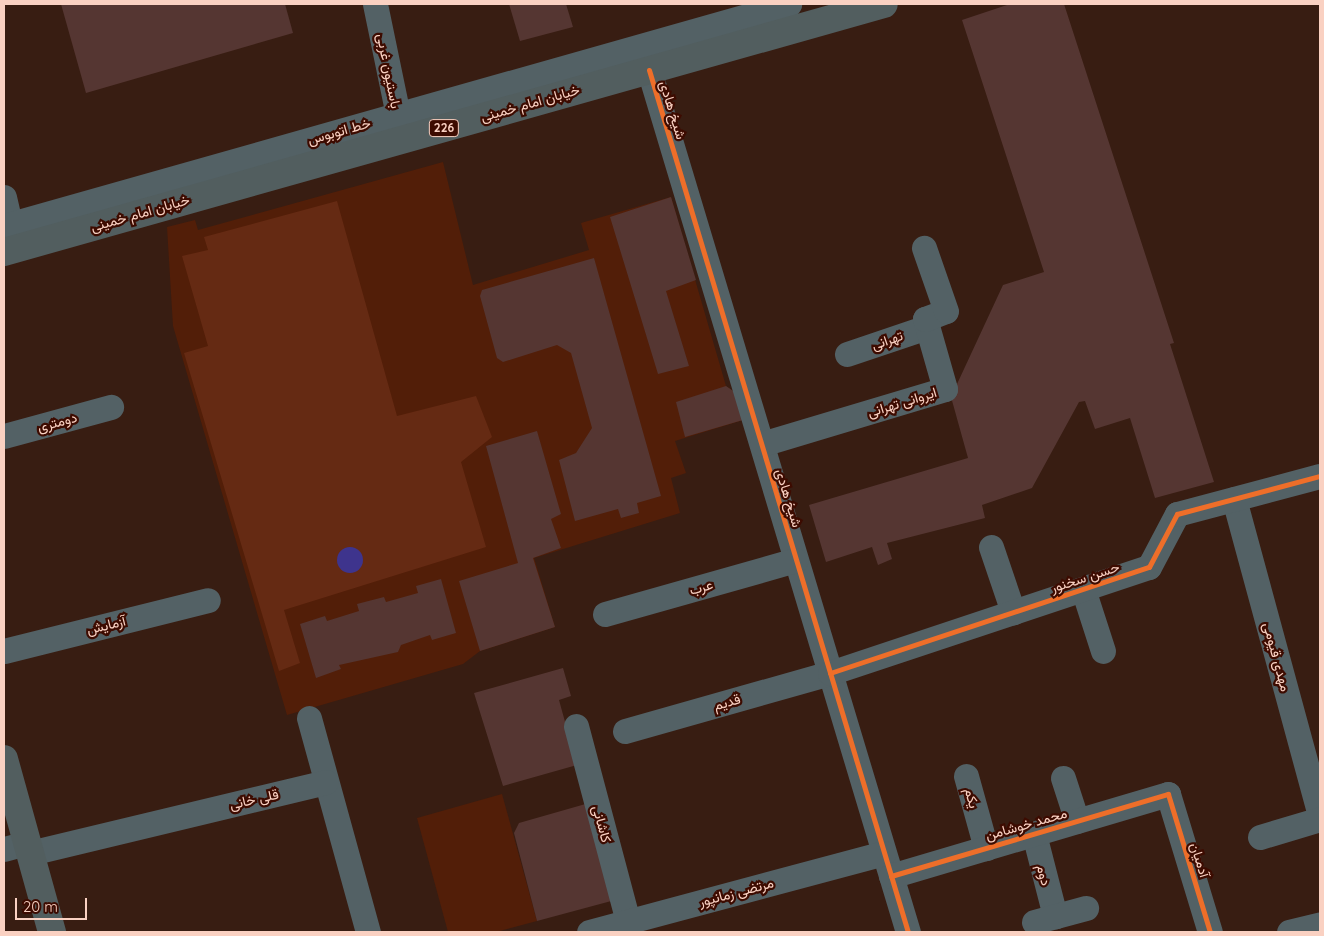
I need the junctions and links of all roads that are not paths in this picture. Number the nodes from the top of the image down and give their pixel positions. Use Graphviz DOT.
graph roads {
  1 [pos="375,4"];
  2 [pos="789,4"];
  3 [pos="884,4"];
  4 [pos="850,8"];
  5 [pos="650,70"];
  6 [pos="400,127"];
  7 [pos="4,197"];
  8 [pos="8,238"];
  9 [pos="924,248"];
  10 [pos="927,327"];
  11 [pos="847,354"];
  12 [pos="111,407"];
  13 [pos="4,436"];
  14 [pos="762,444"];
  15 [pos="1320,476"];
  16 [pos="1234,499"];
  17 [pos="991,547"];
  18 [pos="796,560"];
  19 [pos="1083,589"];
  20 [pos="208,600"];
  21 [pos="1013,612"];
  22 [pos="605,614"];
  23 [pos="4,651"];
  24 [pos="1103,651"];
  25 [pos="830,672"];
  26 [pos="309,718"];
  27 [pos="576,726"];
  28 [pos="625,731"];
  29 [pos="4,759"];
  30 [pos="966,776"];
  31 [pos="1063,778"];
  32 [pos="1315,778"];
  33 [pos="326,782"];
  34 [pos="1168,794"];
  35 [pos="1320,818"];
  36 [pos="1077,821"];
  37 [pos="1034,834"];
  38 [pos="1260,837"];
  39 [pos="20,848"];
  40 [pos="986,848"];
  41 [pos="884,853"];
  42 [pos="891,876"];
  43 [pos="1086,908"];
  44 [pos="628,922"];
  45 [pos="1320,924"];
  46 [pos="52,932"];
  47 [pos="368,932"];
  48 [pos="589,932"];
  49 [pos="908,932"];
  50 [pos="1210,932"];
  51 [pos="1289,932"];
  1 -- 6 [label="street, باستیون غربی"];
  2 -- 6 [label="street"];
  3 -- 4 [label="main road, خیابان امام خمینی / 226"];
  4 -- 5 [label="main road, خیابان امام خمینی / 226"];
  5 -- 6 [label="main road, خیابان امام خمینی / 226"];
  5 -- 14 [label="street, شیخ هادی"];
  6 -- 8 [label="main road, خیابان امام خمینی / 226"];
  7 -- 8 [label="street"];
  9 -- 10 [label="street"];
  10 -- 11 [label="street, تهرانی"];
  10 -- 14 [label="street, ایروانی تهرانی"];
  12 -- 13 [label="street, دومتری"];
  14 -- 18 [label="street, شیخ هادی"];
  15 -- 16 [label="street, حسن سخنور"];
  16 -- 19 [label="street, حسن سخنور"];
  16 -- 32 [label="street, مهدی قیومی"];
  17 -- 21 [label="street"];
  18 -- 22 [label="street, عرب"];
  18 -- 25 [label="street, شیخ هادی"];
  19 -- 21 [label="street, حسن سخنور"];
  19 -- 24 [label="street"];
  20 -- 23 [label="street, آزمایش"];
  21 -- 25 [label="street, حسن سخنور"];
  25 -- 28 [label="street, قدیم"];
  25 -- 41 [label="street, شیخ هادی"];
  26 -- 33 [label="street"];
  27 -- 44 [label="street, کاشانی"];
  29 -- 39 [label="main road"];
  30 -- 40 [label="street, یکم"];
  31 -- 36 [label="street"];
  32 -- 35 [label="street, مهدی قیومی"];
  33 -- 39 [label="street, قلی خانی"];
  33 -- 47 [label="street"];
  34 -- 36 [label="street, محمد خوشامن"];
  34 -- 50 [label="street, آدمیان"];
  35 -- 38 [label="street"];
  36 -- 37 [label="street, محمد خوشامن"];
  37 -- 40 [label="street, محمد خوشامن"];
  37 -- 43 [label="street, دوم"];
  39 -- 46 [label="main road"];
  40 -- 42 [label="street, محمد خوشامن"];
  41 -- 42 [label="street, شیخ هادی"];
  41 -- 44 [label="street, مرتضی زمانپور"];
  42 -- 49 [label="street, شیخ هادی"];
  44 -- 48 [label="street, مرتضی زمانپور"];
  45 -- 51 [label="street"];
}
